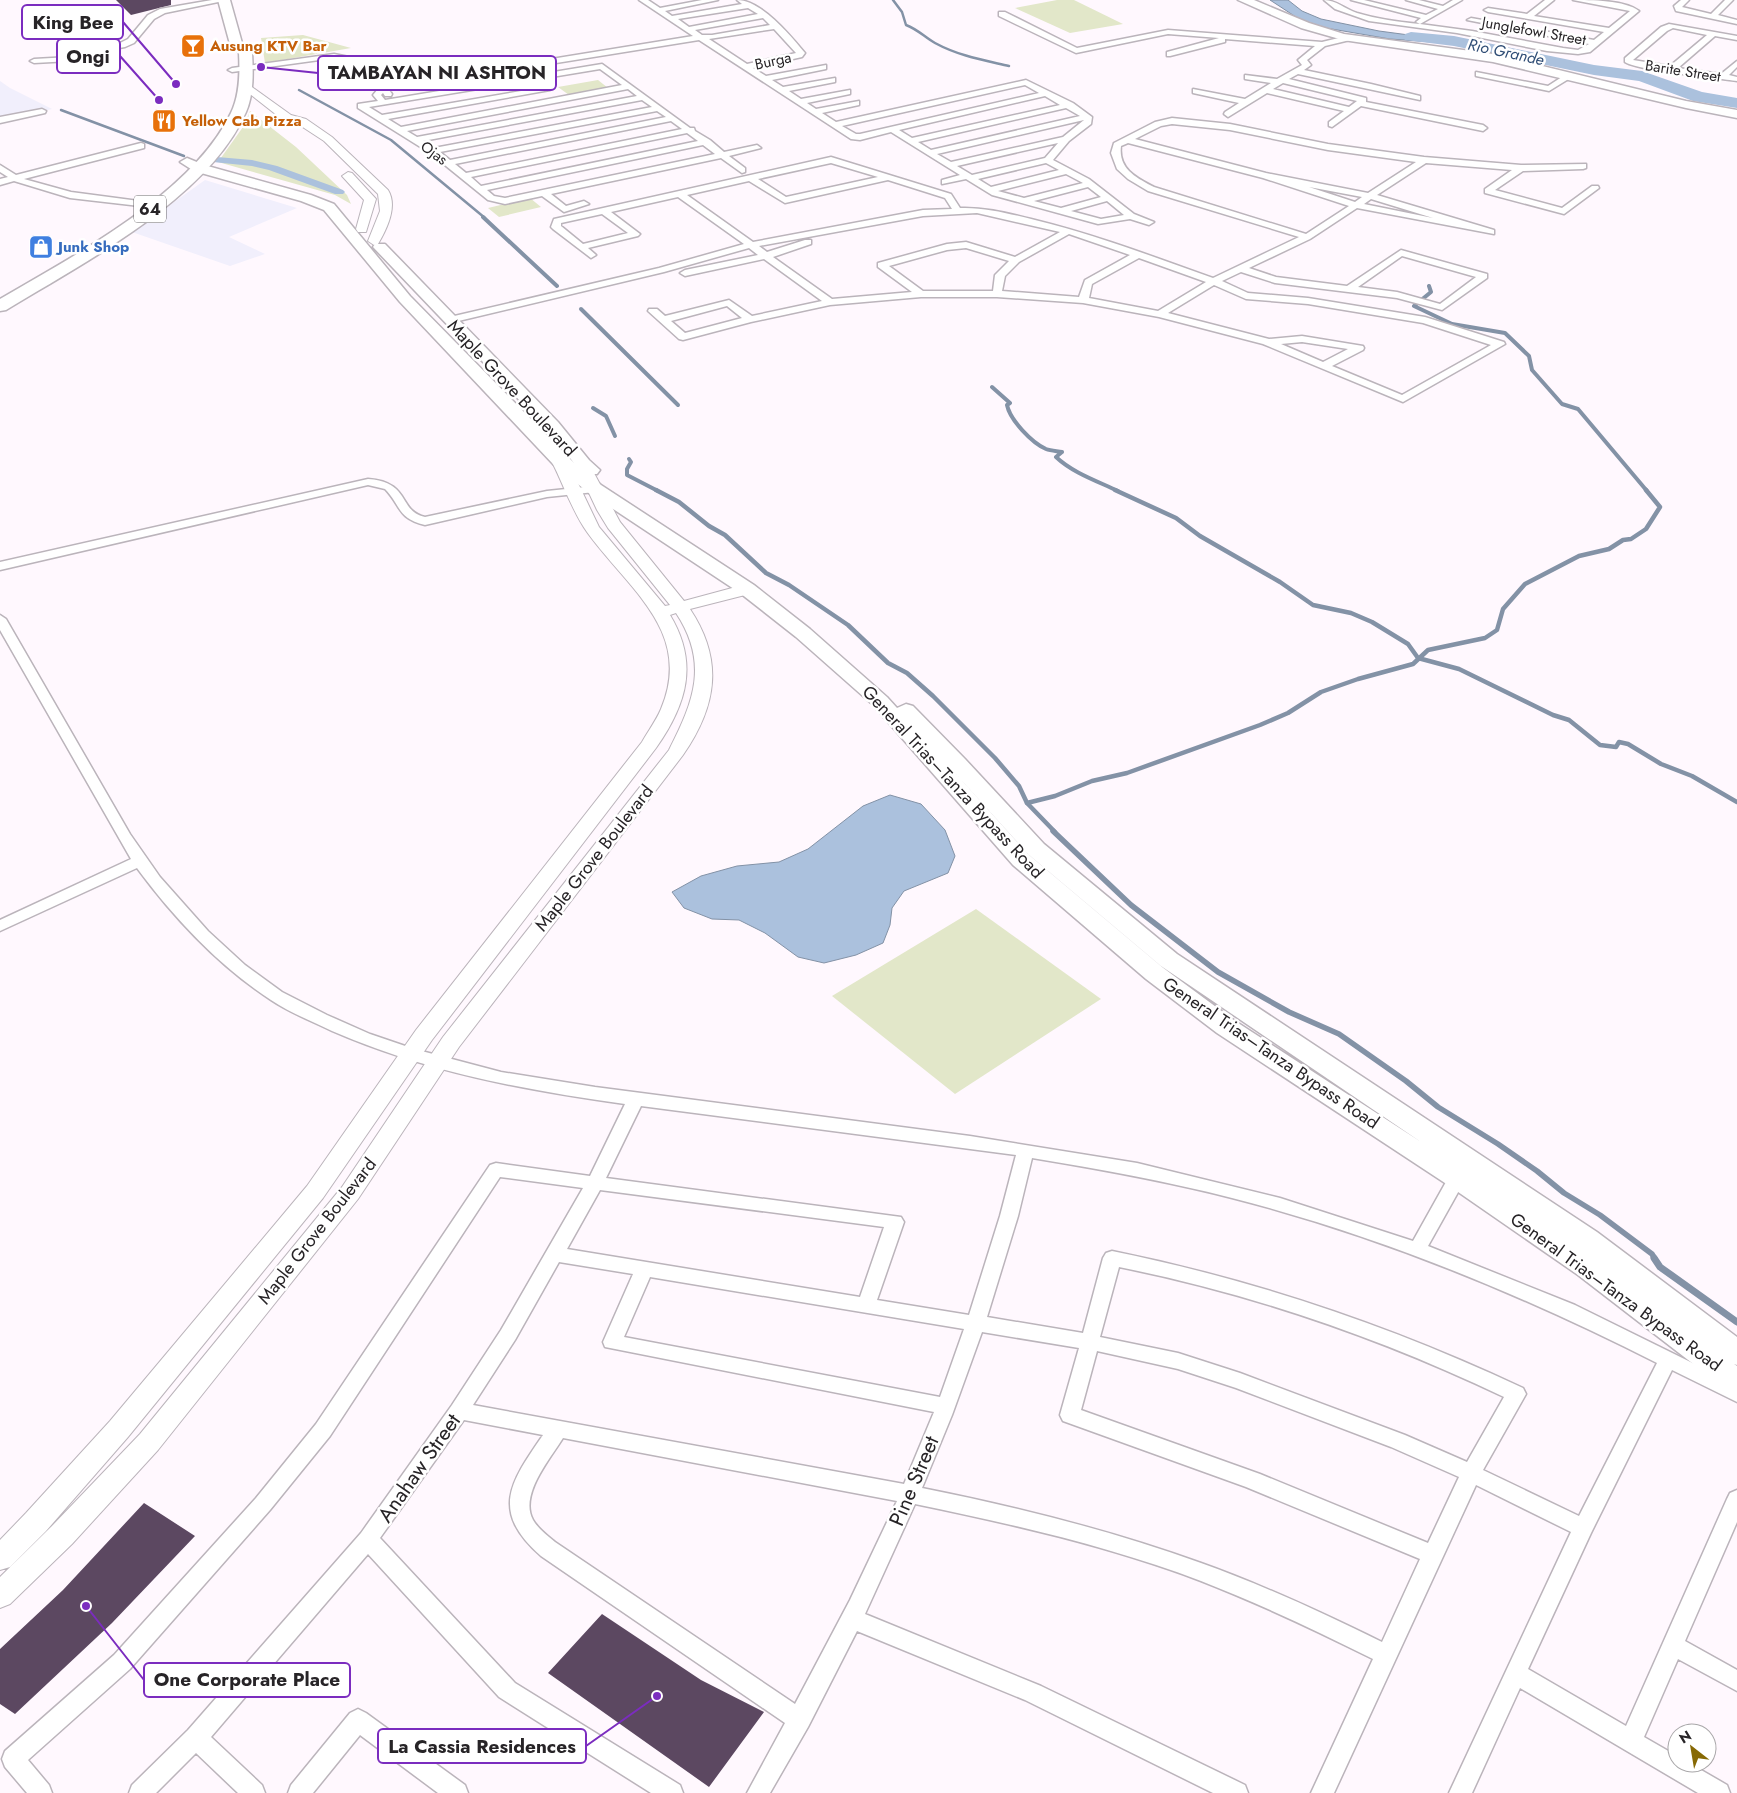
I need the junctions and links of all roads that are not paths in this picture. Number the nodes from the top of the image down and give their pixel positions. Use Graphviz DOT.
graph roads {
  1 [pos="224,0"];
  2 [pos="646,0"];
  3 [pos="714,0"];
  4 [pos="741,0"];
  5 [pos="1244,0"];
  6 [pos="1328,0"];
  7 [pos="1355,0"];
  8 [pos="1410,0"];
  9 [pos="1458,0"];
  10 [pos="1550,0"];
  11 [pos="1577,0"];
  12 [pos="1685,0"];
  13 [pos="1729,0"];
  14 [pos="750,5"];
  15 [pos="1496,5"];
  16 [pos="1444,8"];
  17 [pos="659,10"];
  18 [pos="1488,10"];
  19 [pos="1002,14"];
  20 [pos="765,15"];
  21 [pos="1712,16"];
  22 [pos="1528,17"];
  23 [pos="672,18"];
  24 [pos="1428,18"];
  25 [pos="1471,20"];
  26 [pos="1737,22"];
  27 [pos="776,26"];
  28 [pos="1412,26"];
  29 [pos="689,29"];
  30 [pos="1454,30"];
  31 [pos="1610,31"];
  32 [pos="1714,33"];
  33 [pos="1232,37"];
  34 [pos="705,38"];
  35 [pos="1347,38"];
  36 [pos="1737,38"];
  37 [pos="1596,43"];
  38 [pos="1322,44"];
  39 [pos="1170,54"];
  40 [pos="34,61"];
  41 [pos="1737,63"];
  42 [pos="745,67"];
  43 [pos="823,67"];
  44 [pos="1298,70"];
  45 [pos="1671,70"];
  46 [pos="1478,74"];
  47 [pos="1571,75"];
  48 [pos="239,76"];
  49 [pos="536,77"];
  50 [pos="1248,77"];
  51 [pos="1723,77"];
  52 [pos="764,79"];
  53 [pos="1737,79"];
  54 [pos="832,80"];
  55 [pos="1280,81"];
  56 [pos="630,86"];
  57 [pos="550,88"];
  58 [pos="780,90"];
  59 [pos="1265,90"];
  60 [pos="383,91"];
  61 [pos="1196,91"];
  62 [pos="847,92"];
  63 [pos="1048,93"];
  64 [pos="645,97"];
  65 [pos="1417,98"];
  66 [pos="563,99"];
  67 [pos="395,100"];
  68 [pos="383,102"];
  69 [pos="798,102"];
  70 [pos="1246,102"];
  71 [pos="856,103"];
  72 [pos="1359,103"];
  73 [pos="1070,105"];
  74 [pos="224,108"];
  75 [pos="660,108"];
  76 [pos="1351,110"];
  77 [pos="42,111"];
  78 [pos="813,112"];
  79 [pos="1228,114"];
  80 [pos="1737,114"];
  81 [pos="1088,117"];
  82 [pos="287,118"];
  83 [pos="380,118"];
  84 [pos="674,118"];
  85 [pos="0,120"];
  86 [pos="833,124"];
  87 [pos="1332,124"];
  88 [pos="1483,128"];
  89 [pos="891,129"];
  90 [pos="399,130"];
  91 [pos="691,130"];
  92 [pos="1066,139"];
  93 [pos="416,140"];
  94 [pos="1127,140"];
  95 [pos="310,141"];
  96 [pos="910,141"];
  97 [pos="707,142"];
  98 [pos="141,146"];
  99 [pos="757,148"];
  100 [pos="432,151"];
  101 [pos="930,153"];
  102 [pos="724,155"];
  103 [pos="1048,160"];
  104 [pos="1424,160"];
  105 [pos="448,163"];
  106 [pos="197,164"];
  107 [pos="950,165"];
  108 [pos="1583,166"];
  109 [pos="0,168"];
  110 [pos="340,168"];
  111 [pos="1521,168"];
  112 [pos="1067,171"];
  113 [pos="733,172"];
  114 [pos="464,176"];
  115 [pos="1266,176"];
  116 [pos="889,177"];
  117 [pos="969,177"];
  118 [pos="751,178"];
  119 [pos="16,179"];
  120 [pos="0,182"];
  121 [pos="945,182"];
  122 [pos="1090,184"];
  123 [pos="1595,188"];
  124 [pos="479,189"];
  125 [pos="990,190"];
  126 [pos="544,193"];
  127 [pos="680,194"];
  128 [pos="1370,196"];
  129 [pos="1110,198"];
  130 [pos="1025,201"];
  131 [pos="592,203"];
  132 [pos="136,204"];
  133 [pos="1356,204"];
  134 [pos="154,206"];
  135 [pos="957,210"];
  136 [pos="604,211"];
  137 [pos="1060,211"];
  138 [pos="1131,216"];
  139 [pos="1149,222"];
  140 [pos="856,226"];
  141 [pos="1068,231"];
  142 [pos="1308,237"];
  143 [pos="365,238"];
  144 [pos="751,245"];
  145 [pos="581,247"];
  146 [pos="591,255"];
  147 [pos="1138,255"];
  148 [pos="766,256"];
  149 [pos="1016,260"];
  150 [pos="1240,268"];
  151 [pos="664,273"];
  152 [pos="1214,281"];
  153 [pos="1347,290"];
  154 [pos="0,294"];
  155 [pos="921,294"];
  156 [pos="997,294"];
  157 [pos="1083,300"];
  158 [pos="830,302"];
  159 [pos="0,306"];
  160 [pos="653,311"];
  161 [pos="1160,314"];
  162 [pos="750,319"];
  163 [pos="663,320"];
  164 [pos="454,324"];
  165 [pos="1267,342"];
  166 [pos="1323,366"];
  167 [pos="559,460"];
  168 [pos="582,464"];
  169 [pos="584,490"];
  170 [pos="0,566"];
  171 [pos="747,589"];
  172 [pos="681,606"];
  173 [pos="661,612"];
  174 [pos="0,619"];
  175 [pos="140,862"];
  176 [pos="0,926"];
  177 [pos="410,1054"];
  178 [pos="438,1062"];
  179 [pos="636,1099"];
  180 [pos="1025,1150"];
  181 [pos="1457,1178"];
  182 [pos="595,1183"];
  183 [pos="1417,1250"];
  184 [pos="555,1254"];
  185 [pos="644,1269"];
  186 [pos="866,1305"];
  187 [pos="976,1324"];
  188 [pos="1090,1342"];
  189 [pos="1737,1353"];
  190 [pos="1668,1360"];
  191 [pos="1737,1382"];
  192 [pos="1737,1394"];
  193 [pos="946,1406"];
  194 [pos="459,1411"];
  195 [pos="558,1429"];
  196 [pos="1471,1473"];
  197 [pos="910,1494"];
  198 [pos="1735,1508"];
  199 [pos="1583,1528"];
  200 [pos="368,1539"];
  201 [pos="1433,1556"];
  202 [pos="0,1558"];
  203 [pos="0,1595"];
  204 [pos="852,1619"];
  205 [pos="1672,1645"];
  206 [pos="1387,1655"];
  207 [pos="1517,1674"];
  208 [pos="1737,1681"];
  209 [pos="800,1720"];
  210 [pos="196,1738"];
  211 [pos="1631,1741"];
  212 [pos="41,1793"];
  213 [pos="140,1793"];
  214 [pos="254,1793"];
  215 [pos="299,1793"];
  216 [pos="457,1793"];
  217 [pos="672,1793"];
  218 [pos="758,1793"];
  219 [pos="1237,1793"];
  220 [pos="1322,1793"];
  221 [pos="1460,1793"];
  222 [pos="1719,1793"];
  1 -- 40 [label="street"];
  1 -- 48 [label="main road, 64"];
  2 -- 17 [label="street"];
  3 -- 17 [label="street"];
  4 -- 14 [label="street"];
  5 -- 35 [label="main road"];
  6 -- 28 [label="street"];
  7 -- 24 [label="street"];
  8 -- 16 [label="street"];
  9 -- 16 [label="street"];
  10 -- 22 [label="street"];
  11 -- 31 [label="street"];
  12 -- 21 [label="street"];
  13 -- 21 [label="street"];
  14 -- 20 [label="street"];
  14 -- 23 [label="street"];
  15 -- 18 [label="street"];
  16 -- 24 [label="street"];
  17 -- 23 [label="street"];
  18 -- 22 [label="street"];
  18 -- 25 [label="street"];
  19 -- 33 [label="street"];
  20 -- 27 [label="street"];
  20 -- 29 [label="street"];
  21 -- 26 [label="street"];
  22 -- 31 [label="street"];
  23 -- 29 [label="street"];
  24 -- 28 [label="street"];
  25 -- 30 [label="street"];
  25 -- 37 [label="street, Junglefowl Street"];
  27 -- 34 [label="street"];
  27 -- 42 [label="street, Burga"];
  28 -- 30 [label="street"];
  29 -- 34 [label="street"];
  30 -- 37 [label="street"];
  31 -- 37 [label="street"];
  32 -- 36 [label="street"];
  32 -- 45 [label="street"];
  32 -- 45 [label="street, Barite Street"];
  33 -- 38 [label="street"];
  33 -- 39 [label="street"];
  34 -- 42 [label="street"];
  34 -- 60 [label="street"];
  35 -- 38 [label="street"];
  35 -- 47 [label="main road"];
  38 -- 44 [label="street"];
  41 -- 51 [label="street"];
  42 -- 52 [label="street"];
  43 -- 52 [label="street"];
  44 -- 55 [label="street"];
  44 -- 65 [label="street"];
  45 -- 51 [label="street, Barite Street"];
  46 -- 47 [label="street"];
  47 -- 80 [label="main road"];
  48 -- 60 [label="street"];
  48 -- 82 [label="street"];
  48 -- 106 [label="main road, 64"];
  49 -- 56 [label="street"];
  49 -- 57 [label="street"];
  49 -- 67 [label="street"];
  50 -- 55 [label="street"];
  51 -- 53 [label="street, Barite Street"];
  52 -- 58 [label="street"];
  54 -- 58 [label="street"];
  55 -- 59 [label="street"];
  55 -- 72 [label="street"];
  56 -- 64 [label="street"];
  56 -- 66 [label="street"];
  57 -- 66 [label="street"];
  57 -- 83 [label="street"];
  58 -- 69 [label="street"];
  59 -- 70 [label="street"];
  59 -- 76 [label="street"];
  60 -- 67 [label="street"];
  60 -- 68 [label="street"];
  61 -- 70 [label="street"];
  62 -- 69 [label="street"];
  63 -- 73 [label="street"];
  63 -- 86 [label="street"];
  63 -- 89 [label="street"];
  64 -- 75 [label="street"];
  64 -- 93 [label="street"];
  66 -- 90 [label="street"];
  67 -- 68 [label="street"];
  68 -- 83 [label="street, Ojas"];
  69 -- 78 [label="street"];
  70 -- 79 [label="street"];
  71 -- 78 [label="street"];
  72 -- 76 [label="street"];
  72 -- 88 [label="street"];
  73 -- 81 [label="street"];
  73 -- 96 [label="street"];
  74 -- 106 [label="main road, 64"];
  75 -- 84 [label="street"];
  75 -- 100 [label="street"];
  76 -- 87 [label="street"];
  77 -- 85 [label="street"];
  78 -- 86 [label="street"];
  81 -- 92 [label="street"];
  81 -- 101 [label="street"];
  82 -- 95 [label="street"];
  82 -- 143 [label="street"];
  83 -- 90 [label="street, Ojas"];
  84 -- 91 [label="street"];
  84 -- 105 [label="street"];
  86 -- 89 [label="street"];
  89 -- 96 [label="street"];
  90 -- 93 [label="street, Ojas"];
  91 -- 97 [label="street"];
  91 -- 114 [label="street"];
  92 -- 103 [label="street"];
  92 -- 107 [label="street"];
  93 -- 100 [label="street, Ojas"];
  94 -- 104 [label="street"];
  94 -- 115 [label="street"];
  94 -- 142 [label="street"];
  96 -- 101 [label="street"];
  97 -- 102 [label="street"];
  97 -- 124 [label="street"];
  98 -- 119 [label="street"];
  99 -- 102 [label="street"];
  100 -- 105 [label="street, Ojas"];
  101 -- 107 [label="street"];
  102 -- 113 [label="street"];
  102 -- 126 [label="street"];
  103 -- 112 [label="street"];
  103 -- 117 [label="street"];
  104 -- 111 [label="street"];
  104 -- 128 [label="street"];
  105 -- 114 [label="street, Ojas"];
  106 -- 132 [label="main road, 64"];
  106 -- 134 [label="main road, 64"];
  106 -- 143 [label="main road"];
  107 -- 117 [label="street"];
  108 -- 111 [label="street"];
  109 -- 119 [label="street"];
  110 -- 143 [label="street"];
  111 -- 123 [label="street"];
  112 -- 122 [label="street"];
  112 -- 125 [label="street"];
  114 -- 124 [label="street, Ojas"];
  115 -- 128 [label="street"];
  115 -- 133 [label="street"];
  116 -- 118 [label="street"];
  116 -- 118 [label="street"];
  116 -- 135 [label="street"];
  117 -- 121 [label="street"];
  117 -- 125 [label="street"];
  118 -- 127 [label="street"];
  119 -- 120 [label="street"];
  119 -- 132 [label="street"];
  122 -- 129 [label="street"];
  122 -- 130 [label="street"];
  124 -- 126 [label="street, Ojas"];
  125 -- 130 [label="street"];
  126 -- 131 [label="street"];
  127 -- 136 [label="street"];
  127 -- 144 [label="street"];
  128 -- 133 [label="street"];
  128 -- 133 [label="street"];
  129 -- 137 [label="street"];
  129 -- 138 [label="street"];
  130 -- 137 [label="street"];
  132 -- 134 [label="street"];
  132 -- 154 [label="main road, 64"];
  133 -- 142 [label="street"];
  134 -- 159 [label="main road, 64"];
  135 -- 140 [label="street"];
  135 -- 141 [label="street"];
  136 -- 145 [label="street"];
  136 -- 145 [label="street"];
  137 -- 138 [label="street"];
  138 -- 139 [label="street"];
  140 -- 144 [label="street"];
  140 -- 148 [label="street"];
  141 -- 147 [label="street"];
  141 -- 149 [label="street"];
  142 -- 150 [label="street"];
  143 -- 164 [label="main road, Maple Grove Boulevard"];
  143 -- 167 [label="main road, Maple Grove Boulevard"];
  144 -- 148 [label="street"];
  144 -- 151 [label="street"];
  145 -- 146 [label="street"];
  147 -- 152 [label="street"];
  147 -- 157 [label="street"];
  148 -- 151 [label="street"];
  148 -- 158 [label="street"];
  149 -- 155 [label="street"];
  149 -- 156 [label="street"];
  150 -- 152 [label="street"];
  150 -- 153 [label="street"];
  151 -- 164 [label="street"];
  152 -- 161 [label="street"];
  152 -- 166 [label="street"];
  153 -- 153 [label="street"];
  155 -- 156 [label="street"];
  155 -- 158 [label="street"];
  156 -- 157 [label="street"];
  157 -- 161 [label="street"];
  158 -- 162 [label="street"];
  160 -- 163 [label="street"];
  161 -- 165 [label="street"];
  162 -- 163 [label="street"];
  162 -- 163 [label="street"];
  164 -- 168 [label="main road, Maple Grove Boulevard"];
  165 -- 166 [label="street"];
  165 -- 166 [label="street"];
  167 -- 169 [label="main road, General Trias–Tanza Bypass Road"];
  168 -- 169 [label="street, Maple Grove Boulevard"];
  168 -- 189 [label="main road, General Trias–Tanza Bypass Road"];
  169 -- 170 [label="street"];
  169 -- 171 [label="main road, General Trias–Tanza Bypass Road"];
  169 -- 172 [label="street, Maple Grove Boulevard"];
  169 -- 173 [label="street, Maple Grove Boulevard"];
  171 -- 172 [label="street"];
  171 -- 181 [label="main road, General Trias–Tanza Bypass Road"];
  172 -- 173 [label="street"];
  172 -- 178 [label="street, Maple Grove Boulevard"];
  173 -- 177 [label="street, Maple Grove Boulevard"];
  174 -- 175 [label="street"];
  175 -- 176 [label="street"];
  175 -- 177 [label="street"];
  177 -- 178 [label="street"];
  177 -- 202 [label="street, Maple Grove Boulevard"];
  178 -- 179 [label="street"];
  178 -- 203 [label="street, Maple Grove Boulevard"];
  179 -- 180 [label="street"];
  179 -- 182 [label="street, Anahaw Street"];
  180 -- 183 [label="street"];
  180 -- 187 [label="street, Pine Street"];
  181 -- 183 [label="street"];
  181 -- 191 [label="main road, General Trias–Tanza Bypass Road"];
  182 -- 184 [label="street, Anahaw Street"];
  182 -- 186 [label="street"];
  182 -- 212 [label="street"];
  183 -- 190 [label="street"];
  184 -- 185 [label="street"];
  184 -- 194 [label="street, Anahaw Street"];
  185 -- 186 [label="street"];
  185 -- 193 [label="street"];
  186 -- 187 [label="street"];
  187 -- 188 [label="street"];
  187 -- 193 [label="street, Pine Street"];
  188 -- 196 [label="street"];
  188 -- 196 [label="street"];
  188 -- 201 [label="street"];
  190 -- 192 [label="street"];
  190 -- 199 [label="street"];
  193 -- 197 [label="street, Pine Street"];
  194 -- 195 [label="street"];
  194 -- 200 [label="street, Anahaw Street"];
  195 -- 197 [label="street"];
  195 -- 209 [label="street"];
  196 -- 199 [label="street"];
  196 -- 201 [label="street"];
  197 -- 204 [label="street, Pine Street"];
  197 -- 206 [label="street"];
  198 -- 205 [label="street"];
  199 -- 207 [label="street"];
  200 -- 210 [label="street, Anahaw Street"];
  200 -- 217 [label="street"];
  201 -- 206 [label="street"];
  204 -- 209 [label="street, Pine Street"];
  204 -- 219 [label="street"];
  205 -- 208 [label="street"];
  205 -- 211 [label="street"];
  206 -- 220 [label="street"];
  207 -- 211 [label="street"];
  207 -- 221 [label="street"];
  209 -- 218 [label="street, Pine Street"];
  210 -- 213 [label="street, Anahaw Street"];
  210 -- 214 [label="street"];
  211 -- 222 [label="street"];
  215 -- 216 [label="street"];
}
